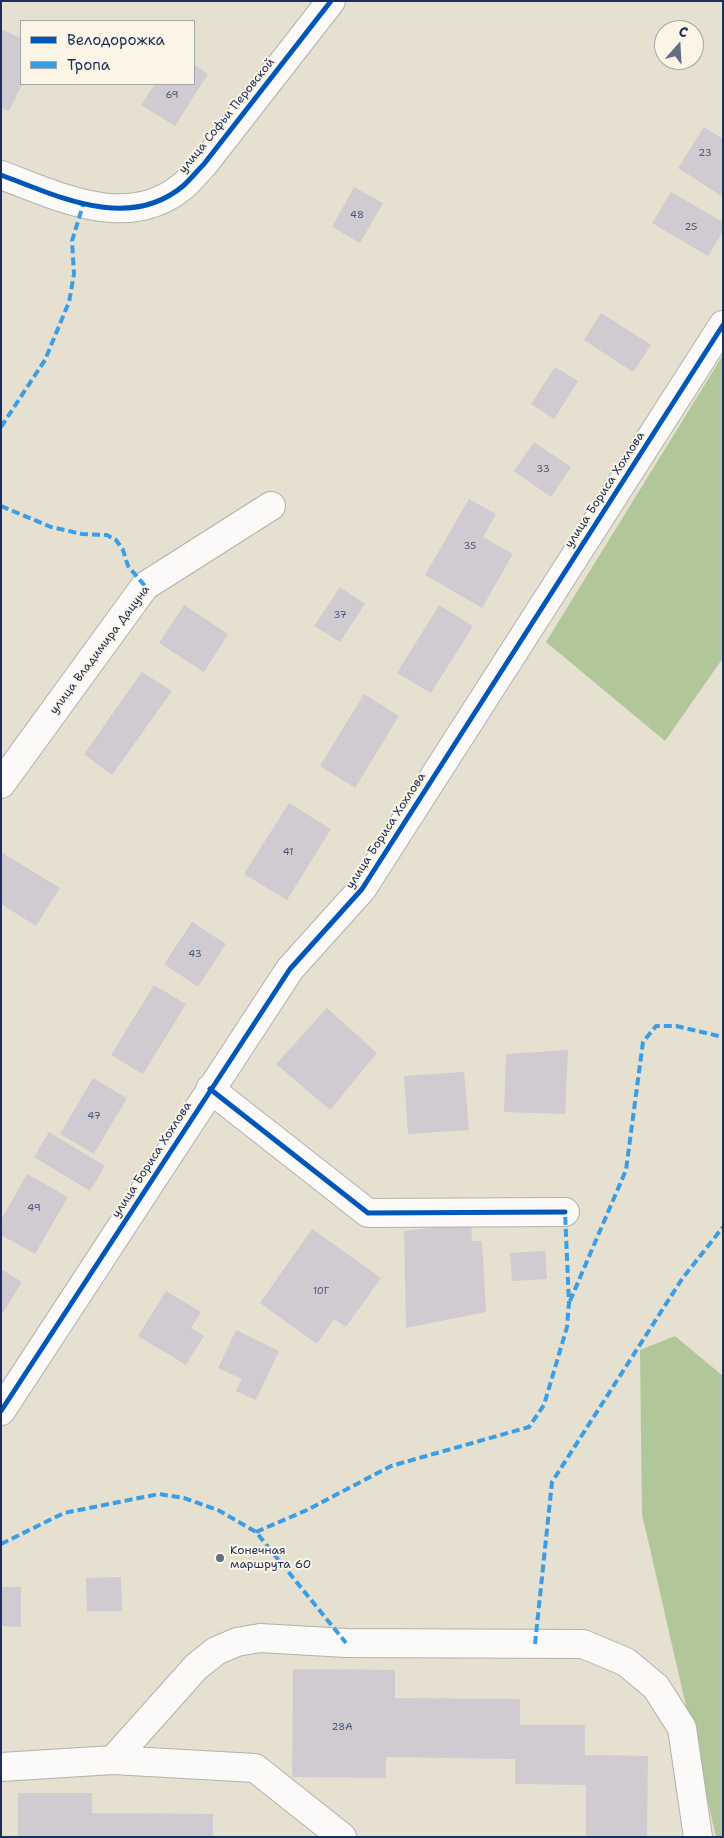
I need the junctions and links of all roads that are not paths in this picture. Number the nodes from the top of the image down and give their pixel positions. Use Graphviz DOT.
graph roads {
  1 [pos="331,1"];
  2 [pos="1,175"];
  3 [pos="723,325"];
  4 [pos="271,506"];
  5 [pos="1,784"];
  6 [pos="210,1089"];
  7 [pos="565,1212"];
  8 [pos="1,1411"];
  9 [pos="113,1760"];
  10 [pos="1,1767"];
  11 [pos="342,1837"];
  12 [pos="698,1837"];
  1 -- 2 [label="street, улица Софьи Перовской"];
  3 -- 6 [label="street, улица Бориса Хохлова"];
  4 -- 5 [label="street, улица Владимира Дацуна"];
  6 -- 7 [label="street"];
  6 -- 8 [label="street, улица Бориса Хохлова"];
  9 -- 10 [label="street"];
  9 -- 11 [label="street"];
  9 -- 12 [label="street"];
}
